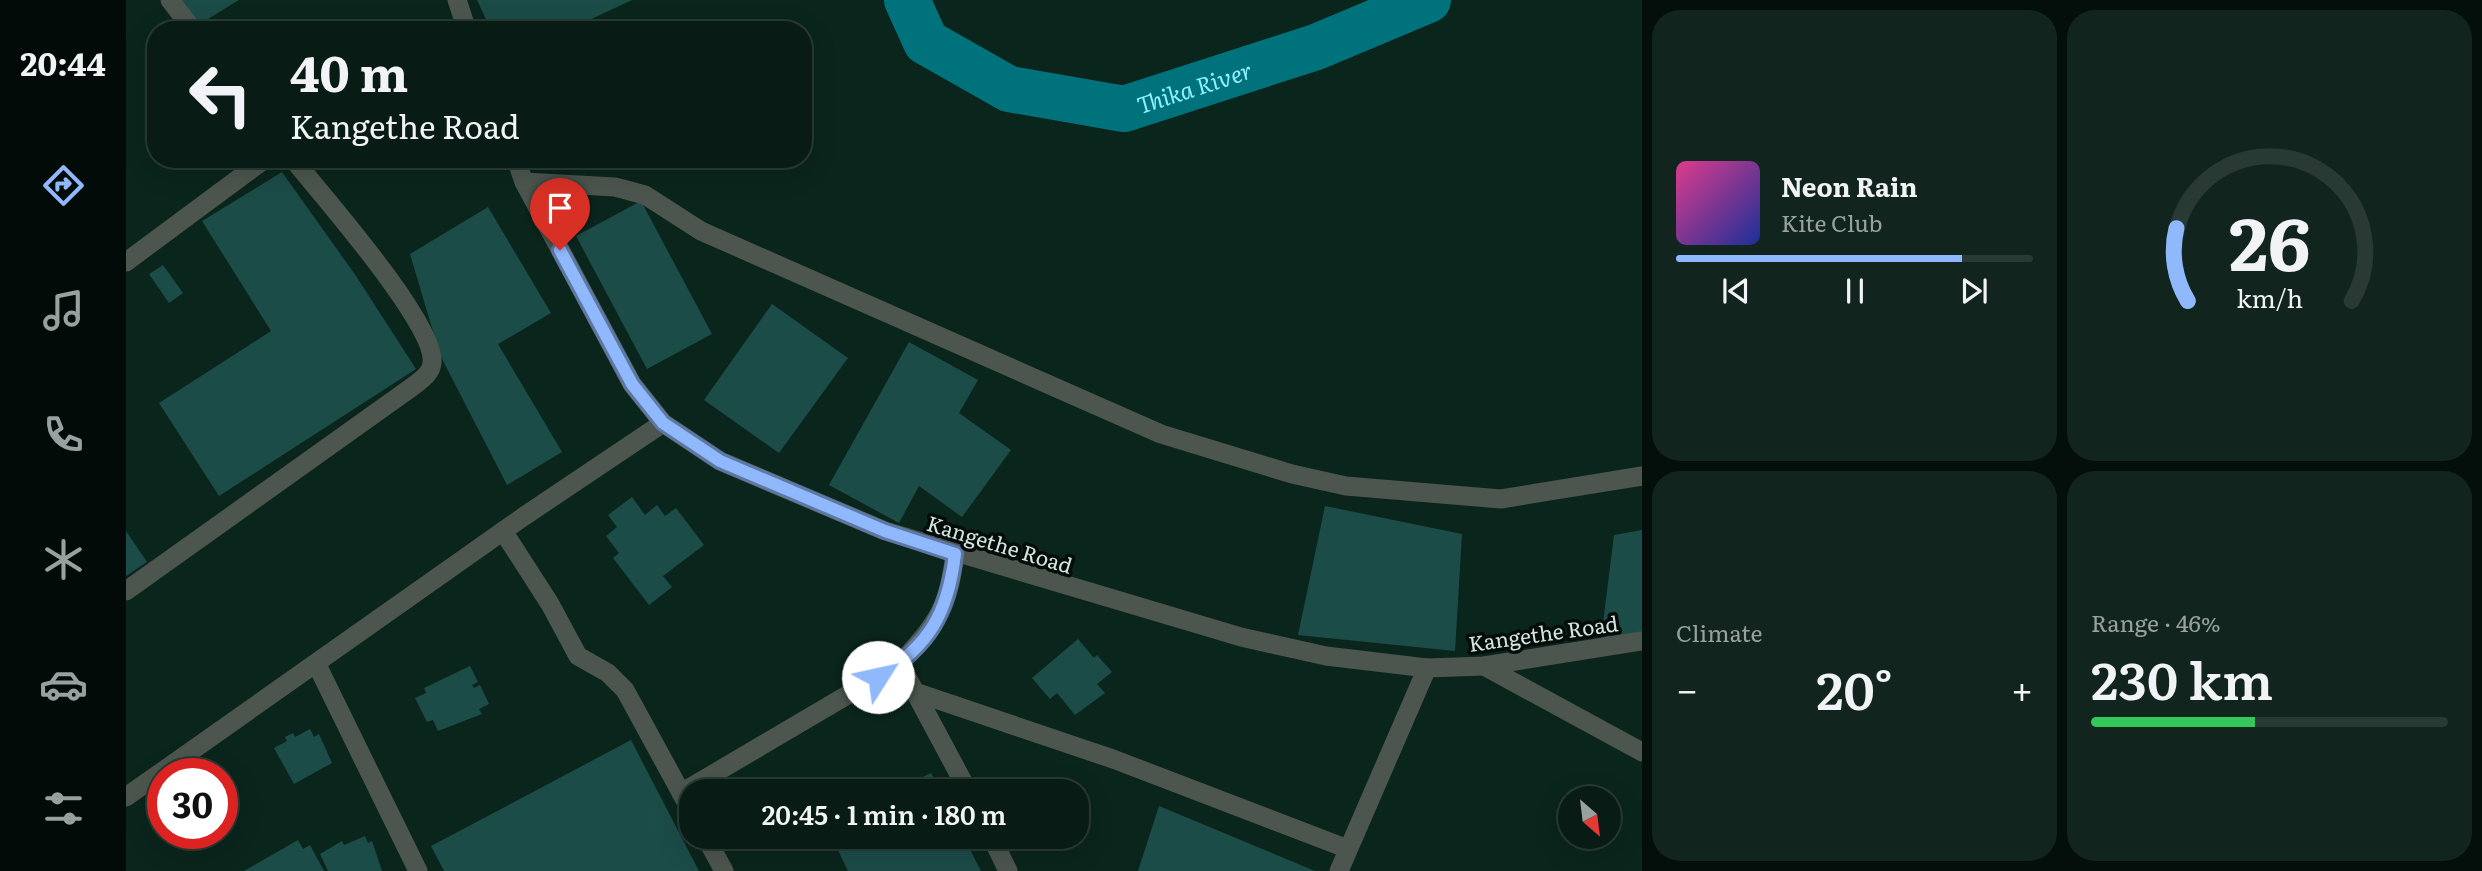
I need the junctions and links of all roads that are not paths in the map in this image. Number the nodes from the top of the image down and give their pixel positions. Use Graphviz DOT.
graph roads {
  1 [pos="170,0"];
  2 [pos="457,0"];
  3 [pos="186,21"];
  4 [pos="464,21"];
  5 [pos="253,168"];
  6 [pos="300,168"];
  7 [pos="519,168"];
  8 [pos="524,182"];
  9 [pos="126,262"];
  10 [pos="663,423"];
  11 [pos="1642,476"];
  12 [pos="503,531"];
  13 [pos="955,554"];
  14 [pos="126,591"];
  15 [pos="1642,641"];
  16 [pos="900,664"];
  17 [pos="317,665"];
  18 [pos="1484,666"];
  19 [pos="1427,668"];
  20 [pos="915,692"];
  21 [pos="1642,752"];
  22 [pos="705,779"];
  23 [pos="962,779"];
  24 [pos="679,789"];
  25 [pos="126,797"];
  26 [pos="712,849"];
  27 [pos="997,849"];
  28 [pos="1348,849"];
  29 [pos="418,871"];
  30 [pos="724,871"];
  31 [pos="1008,871"];
  32 [pos="1339,871"];
  1 -- 3 [label="street"];
  2 -- 4 [label="street"];
  5 -- 9 [label="street"];
  6 -- 14 [label="street"];
  7 -- 8 [label="street, Kangethe Road"];
  8 -- 10 [label="street, Kangethe Road"];
  8 -- 11 [label="street"];
  10 -- 12 [label="street"];
  10 -- 13 [label="street, Kangethe Road"];
  12 -- 17 [label="street"];
  12 -- 24 [label="street"];
  13 -- 16 [label="street"];
  13 -- 19 [label="street, Kangethe Road"];
  15 -- 18 [label="street, Kangethe Road"];
  16 -- 20 [label="street"];
  16 -- 22 [label="street"];
  17 -- 25 [label="street"];
  17 -- 29 [label="street"];
  18 -- 19 [label="street, Kangethe Road"];
  18 -- 21 [label="street"];
  19 -- 28 [label="street"];
  20 -- 23 [label="street"];
  20 -- 28 [label="street"];
  26 -- 30 [label="street"];
  27 -- 31 [label="street"];
  28 -- 32 [label="street"];
}
